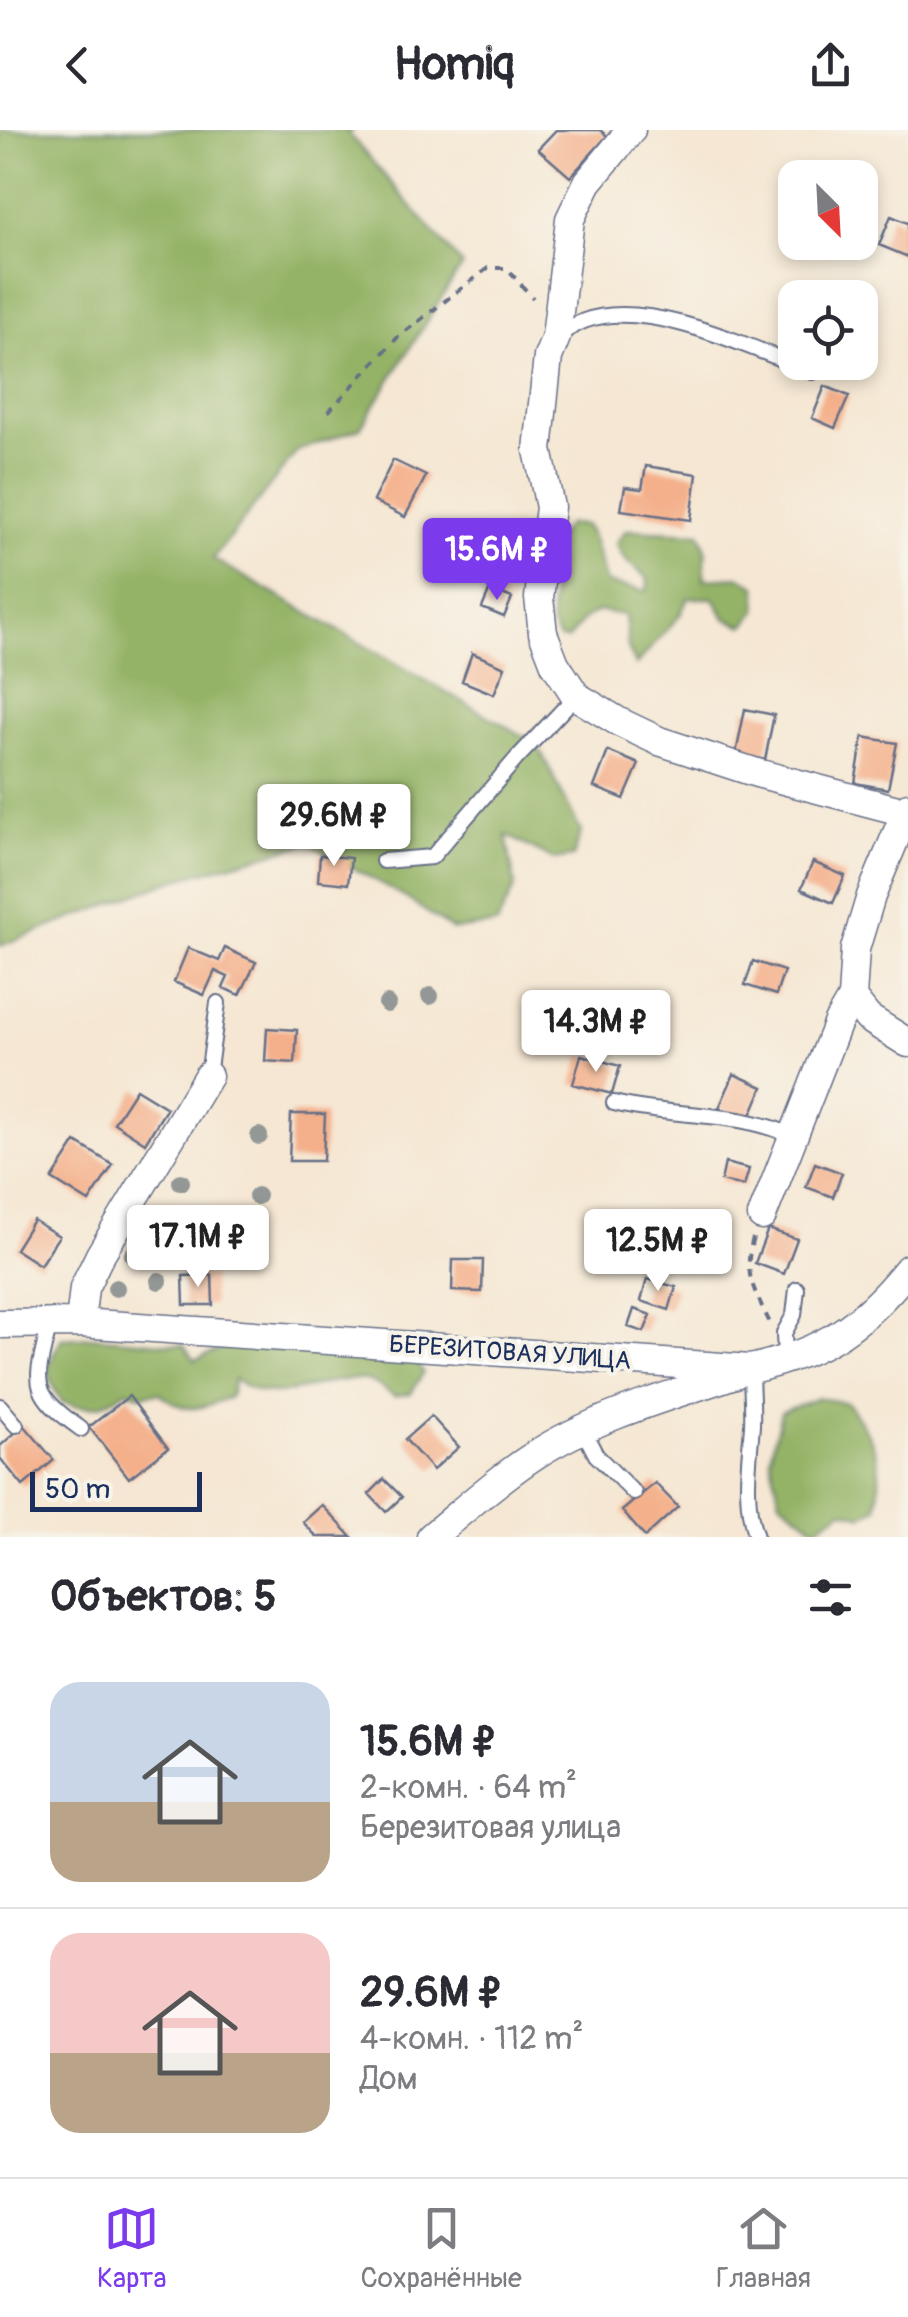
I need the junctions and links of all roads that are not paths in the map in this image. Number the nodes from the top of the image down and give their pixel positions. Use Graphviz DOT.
graph roads {
  1 [pos="631,130"];
  2 [pos="556,336"];
  3 [pos="778,359"];
  4 [pos="576,696"];
  5 [pos="907,809"];
  6 [pos="383,861"];
  7 [pos="852,998"];
  8 [pos="218,1002"];
  9 [pos="908,1043"];
  10 [pos="208,1076"];
  11 [pos="614,1103"];
  12 [pos="792,1136"];
  13 [pos="762,1216"];
  14 [pos="908,1270"];
  15 [pos="797,1289"];
  16 [pos="50,1323"];
  17 [pos="80,1323"];
  18 [pos="1,1328"];
  19 [pos="784,1353"];
  20 [pos="751,1369"];
  21 [pos="0,1406"];
  22 [pos="16,1425"];
  23 [pos="81,1430"];
  24 [pos="583,1430"];
  25 [pos="634,1494"];
  26 [pos="431,1537"];
  27 [pos="756,1537"];
  1 -- 2 [label="street"];
  2 -- 3 [label="lane"];
  2 -- 4 [label="street"];
  4 -- 5 [label="street"];
  4 -- 6 [label="lane"];
  5 -- 7 [label="street"];
  7 -- 9 [label="street"];
  7 -- 12 [label="street"];
  8 -- 10 [label="lane"];
  10 -- 17 [label="street"];
  11 -- 12 [label="lane"];
  12 -- 13 [label="street"];
  14 -- 19 [label="street, БЕРЕЗИТОВАЯ УЛИЦА"];
  15 -- 19 [label="lane"];
  16 -- 17 [label="street, БЕРЕЗИТОВАЯ УЛИЦА"];
  16 -- 18 [label="street, БЕРЕЗИТОВАЯ УЛИЦА"];
  16 -- 23 [label="lane"];
  17 -- 20 [label="street, БЕРЕЗИТОВАЯ УЛИЦА"];
  19 -- 20 [label="street, БЕРЕЗИТОВАЯ УЛИЦА"];
  20 -- 24 [label="street"];
  20 -- 27 [label="lane"];
  21 -- 22 [label="lane"];
  24 -- 25 [label="lane"];
  24 -- 26 [label="street"];
}
